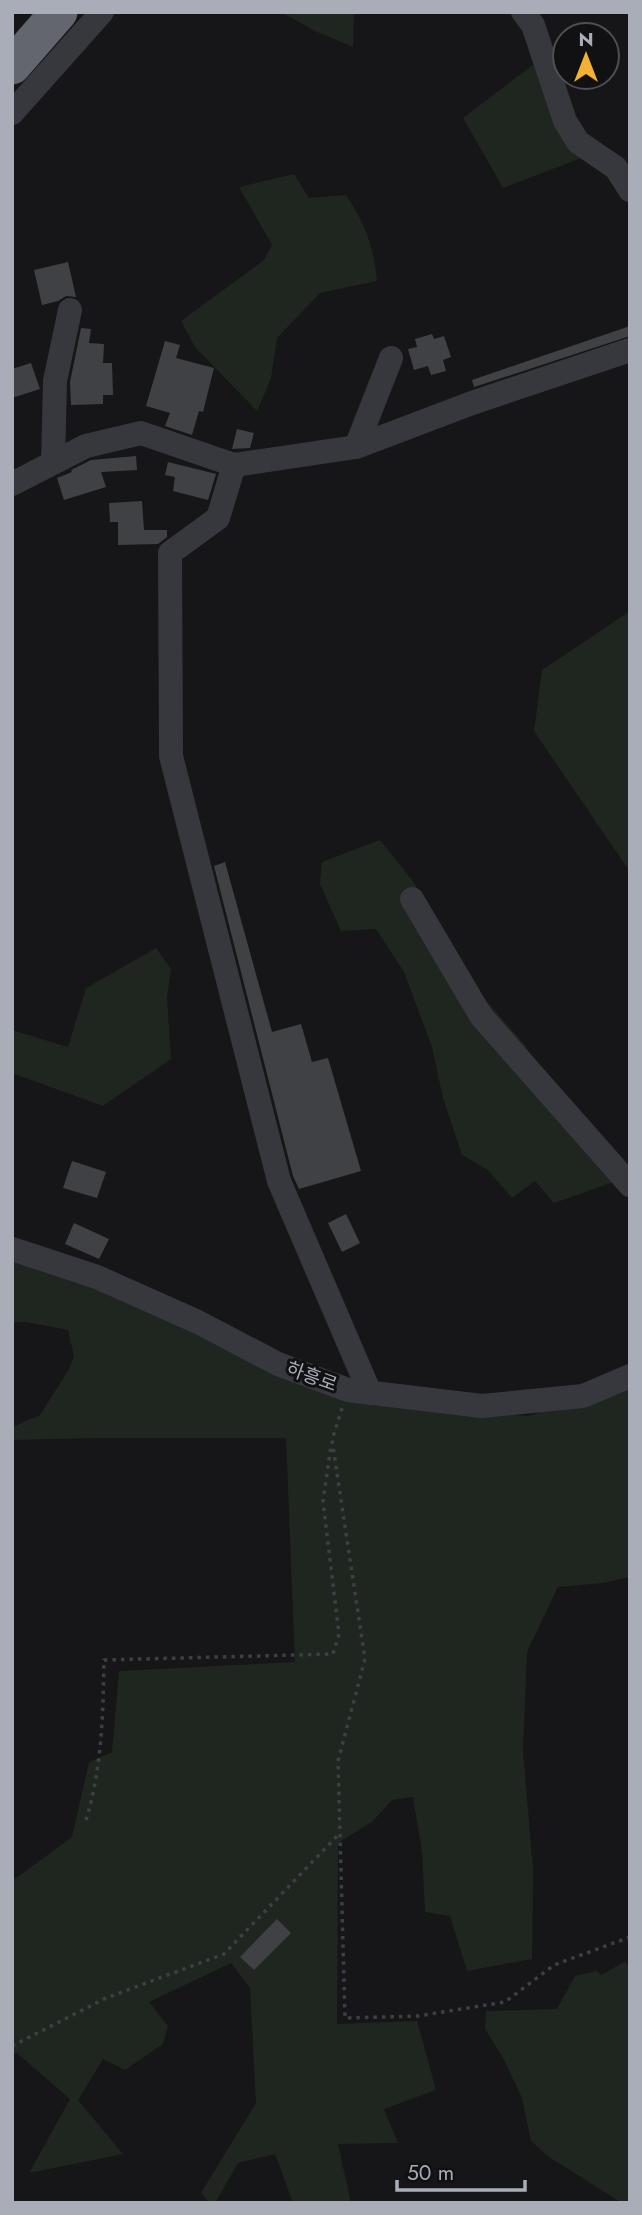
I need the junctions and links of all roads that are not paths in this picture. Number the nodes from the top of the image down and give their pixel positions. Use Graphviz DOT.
graph roads {
  1 [pos="30,12"];
  2 [pos="60,12"];
  3 [pos="102,12"];
  4 [pos="523,12"];
  5 [pos="12,33"];
  6 [pos="12,66"];
  7 [pos="12,113"];
  8 [pos="630,190"];
  9 [pos="70,310"];
  10 [pos="630,350"];
  11 [pos="391,358"];
  12 [pos="356,447"];
  13 [pos="53,464"];
  14 [pos="234,465"];
  15 [pos="12,484"];
  16 [pos="412,899"];
  17 [pos="630,1185"];
  18 [pos="12,1249"];
  19 [pos="630,1376"];
  20 [pos="359,1391"];
  1 -- 5 [label="highway"];
  2 -- 6 [label="highway"];
  3 -- 7 [label="street"];
  4 -- 8 [label="street"];
  9 -- 13 [label="street"];
  10 -- 12 [label="street"];
  11 -- 12 [label="street"];
  12 -- 14 [label="street"];
  13 -- 14 [label="street"];
  13 -- 15 [label="street"];
  14 -- 20 [label="street"];
  16 -- 17 [label="street"];
  18 -- 20 [label="street, 하흥로"];
  19 -- 20 [label="street, 하흥로"];
}
